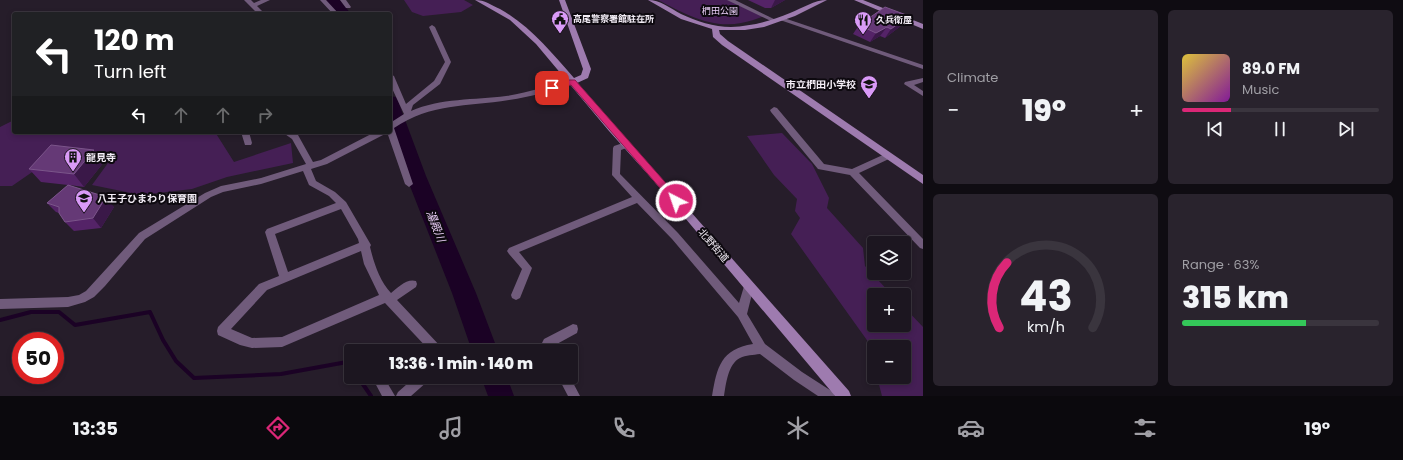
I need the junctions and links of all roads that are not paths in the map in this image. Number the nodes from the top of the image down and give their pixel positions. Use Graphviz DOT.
graph roads {
  1 [pos="247,0"];
  2 [pos="267,0"];
  3 [pos="323,0"];
  4 [pos="343,0"];
  5 [pos="478,0"];
  6 [pos="562,0"];
  7 [pos="651,0"];
  8 [pos="730,0"];
  9 [pos="824,0"];
  10 [pos="857,0"];
  11 [pos="871,0"];
  12 [pos="253,5"];
  13 [pos="348,7"];
  14 [pos="260,12"];
  15 [pos="334,12"];
  16 [pos="779,20"];
  17 [pos="923,21"];
  18 [pos="432,27"];
  19 [pos="923,27"];
  20 [pos="715,28"];
  21 [pos="923,67"];
  22 [pos="392,80"];
  23 [pos="923,80"];
  24 [pos="572,82"];
  25 [pos="923,94"];
  26 [pos="774,110"];
  27 [pos="407,114"];
  28 [pos="392,125"];
  29 [pos="392,133"];
  30 [pos="246,134"];
  31 [pos="290,134"];
  32 [pos="378,134"];
  33 [pos="248,143"];
  34 [pos="626,145"];
  35 [pos="888,156"];
  36 [pos="308,167"];
  37 [pos="853,172"];
  38 [pos="923,180"];
  39 [pos="409,184"];
  40 [pos="639,198"];
  41 [pos="343,204"];
  42 [pos="366,245"];
  43 [pos="923,245"];
  44 [pos="284,277"];
  45 [pos="412,284"];
  46 [pos="749,286"];
  47 [pos="516,295"];
  48 [pos="388,298"];
  49 [pos="0,304"];
  50 [pos="742,314"];
  51 [pos="573,329"];
  52 [pos="431,344"];
  53 [pos="548,344"];
  54 [pos="761,348"];
  55 [pos="382,384"];
  56 [pos="416,384"];
  57 [pos="568,384"];
  58 [pos="389,396"];
  59 [pos="402,396"];
  60 [pos="574,396"];
  61 [pos="718,396"];
  62 [pos="829,396"];
  63 [pos="844,396"];
  1 -- 12 [label="street"];
  2 -- 12 [label="street"];
  3 -- 15 [label="street"];
  4 -- 13 [label="street"];
  5 -- 24 [label="street, 北野街道"];
  6 -- 24 [label="street"];
  7 -- 20 [label="street"];
  8 -- 16 [label="street"];
  9 -- 16 [label="street"];
  10 -- 19 [label="street"];
  11 -- 17 [label="street"];
  12 -- 14 [label="street"];
  16 -- 20 [label="street"];
  16 -- 21 [label="street"];
  18 -- 27 [label="street"];
  20 -- 35 [label="street"];
  22 -- 27 [label="street"];
  23 -- 25 [label="street"];
  24 -- 27 [label="street"];
  24 -- 34 [label="street, 北野街道"];
  26 -- 37 [label="street"];
  27 -- 28 [label="street"];
  29 -- 39 [label="street"];
  30 -- 33 [label="street"];
  31 -- 36 [label="street"];
  32 -- 36 [label="street"];
  34 -- 40 [label="street"];
  34 -- 46 [label="street, 北野街道"];
  35 -- 37 [label="street"];
  35 -- 38 [label="street"];
  36 -- 41 [label="street"];
  36 -- 49 [label="street"];
  37 -- 43 [label="street"];
  40 -- 47 [label="street"];
  40 -- 50 [label="street"];
  41 -- 42 [label="street"];
  41 -- 44 [label="street"];
  42 -- 44 [label="street"];
  42 -- 48 [label="street"];
  44 -- 48 [label="street"];
  45 -- 48 [label="street"];
  46 -- 50 [label="street"];
  46 -- 63 [label="street, 北野街道"];
  48 -- 52 [label="street"];
  50 -- 54 [label="street"];
  51 -- 53 [label="street"];
  54 -- 61 [label="street"];
  54 -- 62 [label="street"];
  55 -- 58 [label="street"];
  56 -- 59 [label="street"];
  57 -- 60 [label="street"];
}
